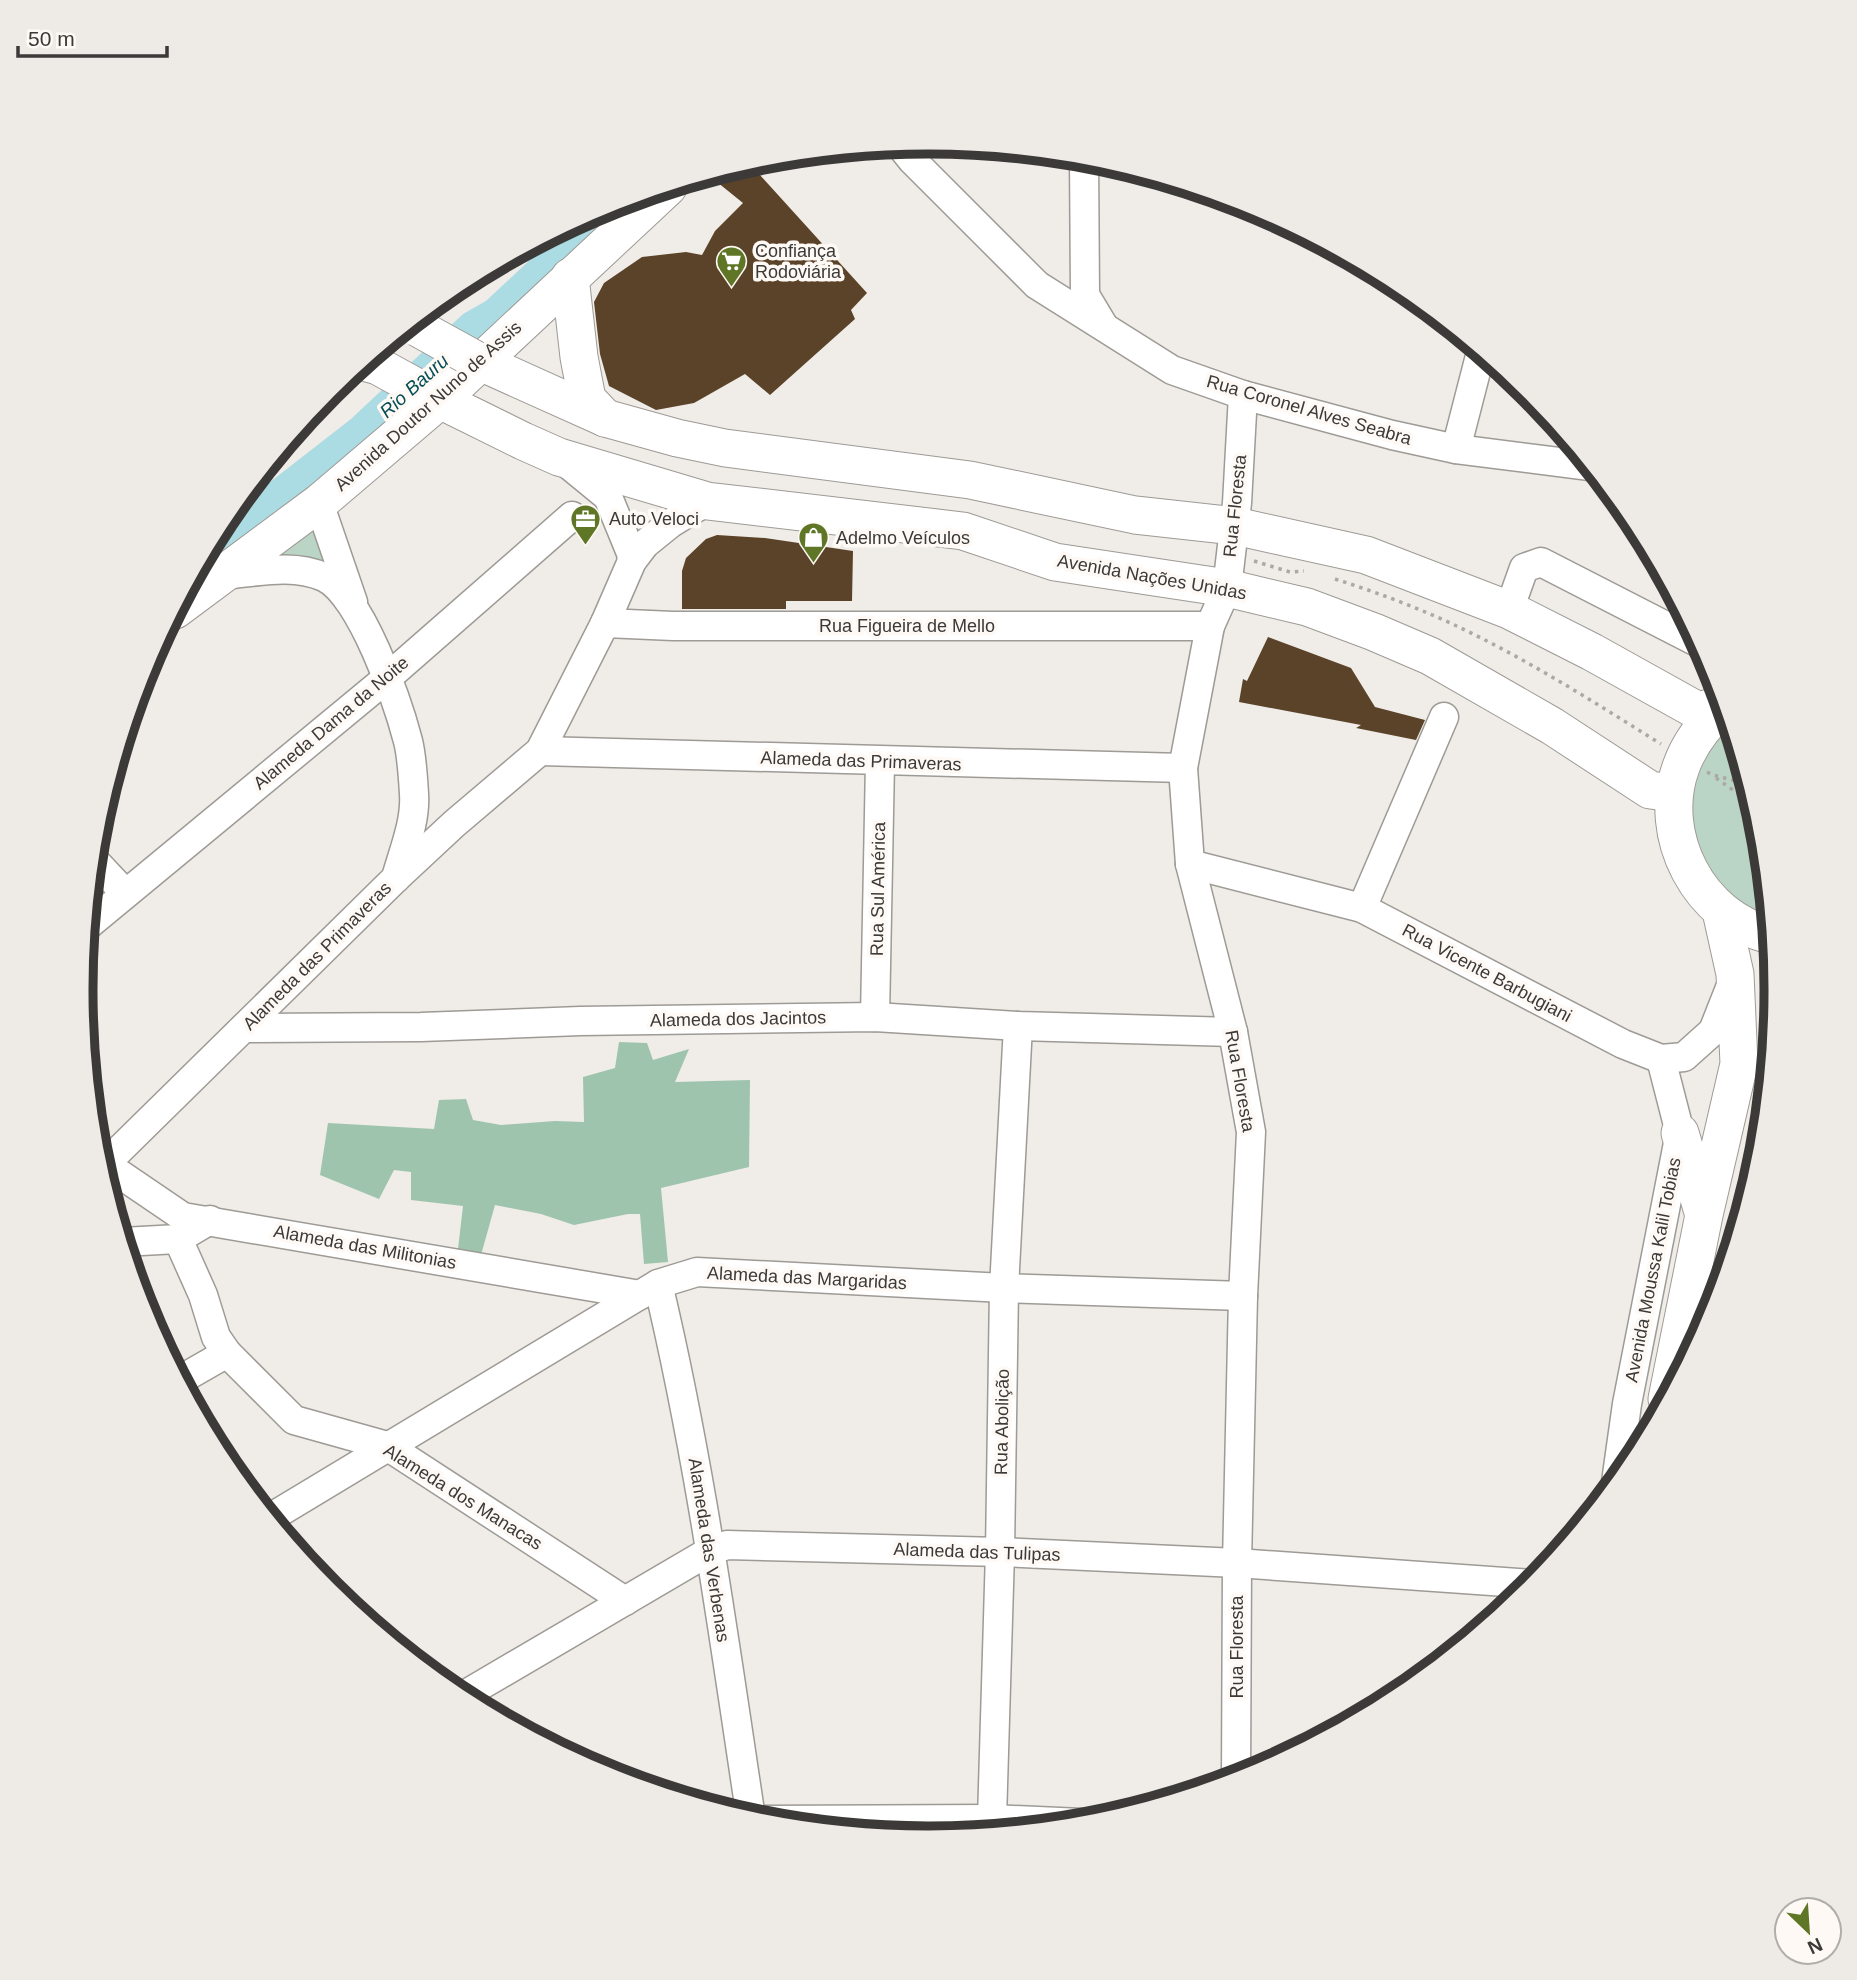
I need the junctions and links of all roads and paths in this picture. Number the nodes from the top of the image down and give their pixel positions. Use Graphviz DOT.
graph roads {
  1 [pos="908,155"];
  2 [pos="1084,169"];
  3 [pos="651,202"];
  4 [pos="570,277"];
  5 [pos="418,328"];
  6 [pos="1105,328"];
  7 [pos="1479,361"];
  8 [pos="478,362"];
  9 [pos="373,365"];
  10 [pos="1244,395"];
  11 [pos="435,398"];
  12 [pos="605,418"];
  13 [pos="1456,449"];
  14 [pos="559,457"];
  15 [pos="1578,465"];
  16 [pos="970,480"];
  17 [pos="707,501"];
  18 [pos="319,503"];
  19 [pos="572,516"];
  20 [pos="1235,526"];
  21 [pos="963,531"];
  22 [pos="632,562"];
  23 [pos="224,575"];
  24 [pos="1227,588"];
  25 [pos="190,599"];
  26 [pos="1509,610"];
  27 [pos="356,611"];
  28 [pos="605,623"];
  29 [pos="1210,626"];
  30 [pos="1685,636"];
  31 [pos="387,678"];
  32 [pos="1715,707"];
  33 [pos="1717,713"];
  34 [pos="1444,717"];
  35 [pos="540,751"];
  36 [pos="880,762"];
  37 [pos="1183,768"];
  38 [pos="1713,775"];
  39 [pos="1674,793"];
  40 [pos="1741,795"];
  41 [pos="414,797"];
  42 [pos="453,824"];
  43 [pos="1190,864"];
  44 [pos="102,869"];
  45 [pos="396,878"];
  46 [pos="125,893"];
  47 [pos="1362,908"];
  48 [pos="1721,911"];
  49 [pos="97,918"];
  50 [pos="1762,933"];
  51 [pos="1735,974"];
  52 [pos="875,1017"];
  53 [pos="1018,1026"];
  54 [pos="244,1028"];
  55 [pos="1233,1032"];
  56 [pos="1661,1059"];
  57 [pos="1680,1133"];
  58 [pos="110,1159"];
  59 [pos="113,1173"];
  60 [pos="1704,1214"];
  61 [pos="210,1220"];
  62 [pos="178,1239"];
  63 [pos="132,1242"];
  64 [pos="1004,1288"];
  65 [pos="649,1289"];
  66 [pos="1243,1296"];
  67 [pos="227,1353"];
  68 [pos="1675,1365"];
  69 [pos="187,1376"];
  70 [pos="387,1446"];
  71 [pos="1619,1460"];
  72 [pos="277,1514"];
  73 [pos="710,1551"];
  74 [pos="1000,1552"];
  75 [pos="1237,1563"];
  76 [pos="1517,1583"];
  77 [pos="625,1601"];
  78 [pos="473,1690"];
  79 [pos="1236,1766"];
  80 [pos="749,1806"];
  81 [pos="992,1819"];
  82 [pos="1023,1820"];
  83 [pos="895,1825"];
  1 -- 6 [label="street, Rua Coronel Alves Seabra"];
  2 -- 6 [label="street"];
  3 -- 4 [label="main road, Avenida Doutor Nuno de Assis"];
  4 -- 8 [label="main road, Avenida Doutor Nuno de Assis"];
  4 -- 12 [label="main road"];
  5 -- 8 [label="main road, bridge"];
  6 -- 10 [label="street, Rua Coronel Alves Seabra"];
  7 -- 13 [label="street"];
  8 -- 11 [label="main road, Avenida Doutor Nuno de Assis"];
  8 -- 12 [label="main road"];
  9 -- 11 [label="main road, Avenida Nações Unidas"];
  10 -- 13 [label="street, Rua Coronel Alves Seabra"];
  10 -- 20 [label="street, Rua Floresta"];
  11 -- 14 [label="main road, Avenida Nações Unidas"];
  11 -- 18 [label="main road, Avenida Doutor Nuno de Assis"];
  12 -- 16 [label="main road"];
  13 -- 15 [label="street, Rua Coronel Alves Seabra"];
  14 -- 17 [label="main road, Avenida Nações Unidas"];
  14 -- 22 [label="street"];
  16 -- 20 [label="main road"];
  16 -- 21 [label="main road"];
  17 -- 21 [label="main road, Avenida Nações Unidas"];
  17 -- 22 [label="street, Alameda das Primaveras"];
  18 -- 23 [label="main road, Avenida Doutor Nuno de Assis"];
  18 -- 27 [label="street"];
  19 -- 31 [label="street, Alameda Dama da Noite"];
  20 -- 24 [label="street, Rua Floresta"];
  20 -- 26 [label="main road"];
  21 -- 24 [label="main road, Avenida Nações Unidas"];
  22 -- 28 [label="street, Alameda das Primaveras"];
  23 -- 25 [label="main road, Avenida Doutor Nuno de Assis"];
  23 -- 27 [label="street"];
  24 -- 29 [label="street, Rua Floresta"];
  24 -- 39 [label="main road, Avenida Nações Unidas"];
  26 -- 30 [label="street"];
  26 -- 32 [label="main road"];
  27 -- 31 [label="street"];
  28 -- 29 [label="street, Rua Figueira de Mello"];
  28 -- 35 [label="street, Alameda das Primaveras"];
  29 -- 37 [label="street, Rua Floresta"];
  31 -- 41 [label="street"];
  31 -- 46 [label="street, Alameda Dama da Noite"];
  33 -- 39 [label="main road"];
  34 -- 47 [label="street"];
  35 -- 36 [label="street, Alameda das Primaveras"];
  35 -- 42 [label="street, Alameda das Primaveras"];
  36 -- 37 [label="street, Alameda das Primaveras"];
  36 -- 52 [label="street, Rua Sul América"];
  37 -- 43 [label="street, Rua Floresta"];
  38 -- 40 [label="path"];
  39 -- 48 [label="main road"];
  41 -- 42 [label="street"];
  41 -- 45 [label="street"];
  42 -- 45 [label="street, Alameda das Primaveras"];
  43 -- 47 [label="street, Rua Vicente Barbugiani"];
  43 -- 55 [label="street, Rua Floresta"];
  44 -- 46 [label="street"];
  45 -- 54 [label="street, Alameda das Primaveras"];
  46 -- 49 [label="street, Alameda Dama da Noite"];
  47 -- 56 [label="street, Rua Vicente Barbugiani"];
  48 -- 50 [label="main road"];
  48 -- 51 [label="main road"];
  51 -- 56 [label="street"];
  51 -- 60 [label="main road"];
  52 -- 53 [label="street, Alameda dos Jacintos"];
  52 -- 54 [label="street, Alameda dos Jacintos"];
  53 -- 55 [label="street, Alameda dos Jacintos"];
  53 -- 64 [label="street, Rua Abolição"];
  54 -- 58 [label="street, Alameda das Primaveras"];
  55 -- 66 [label="street, Rua Floresta"];
  56 -- 57 [label="street, Avenida Moussa Kalil Tobias"];
  57 -- 60 [label="main road"];
  57 -- 71 [label="street, Avenida Moussa Kalil Tobias"];
  59 -- 61 [label="street, Alameda das Militonias"];
  60 -- 68 [label="main road"];
  61 -- 62 [label="street"];
  61 -- 65 [label="street, Alameda das Militonias"];
  62 -- 63 [label="street"];
  62 -- 67 [label="street, Alameda dos Manacas"];
  64 -- 65 [label="street, Alameda das Margaridas"];
  64 -- 66 [label="street, Alameda das Margaridas"];
  64 -- 74 [label="street, Rua Abolição"];
  65 -- 70 [label="street, Alameda das Margaridas"];
  65 -- 73 [label="street, Alameda das Verbenas"];
  66 -- 75 [label="street, Rua Floresta"];
  67 -- 69 [label="street"];
  67 -- 70 [label="street, Alameda dos Manacas"];
  70 -- 72 [label="street, Alameda das Margaridas"];
  70 -- 77 [label="street, Alameda dos Manacas"];
  73 -- 74 [label="street, Alameda das Tulipas"];
  73 -- 77 [label="street, Alameda das Tulipas"];
  73 -- 80 [label="street, Alameda das Verbenas"];
  74 -- 75 [label="street, Alameda das Tulipas"];
  74 -- 81 [label="street, Rua Abolição"];
  75 -- 76 [label="street, Alameda das Tulipas"];
  75 -- 79 [label="street, Rua Floresta"];
  77 -- 78 [label="street, Alameda das Tulipas"];
  81 -- 82 [label="street"];
  81 -- 83 [label="street"];
}
